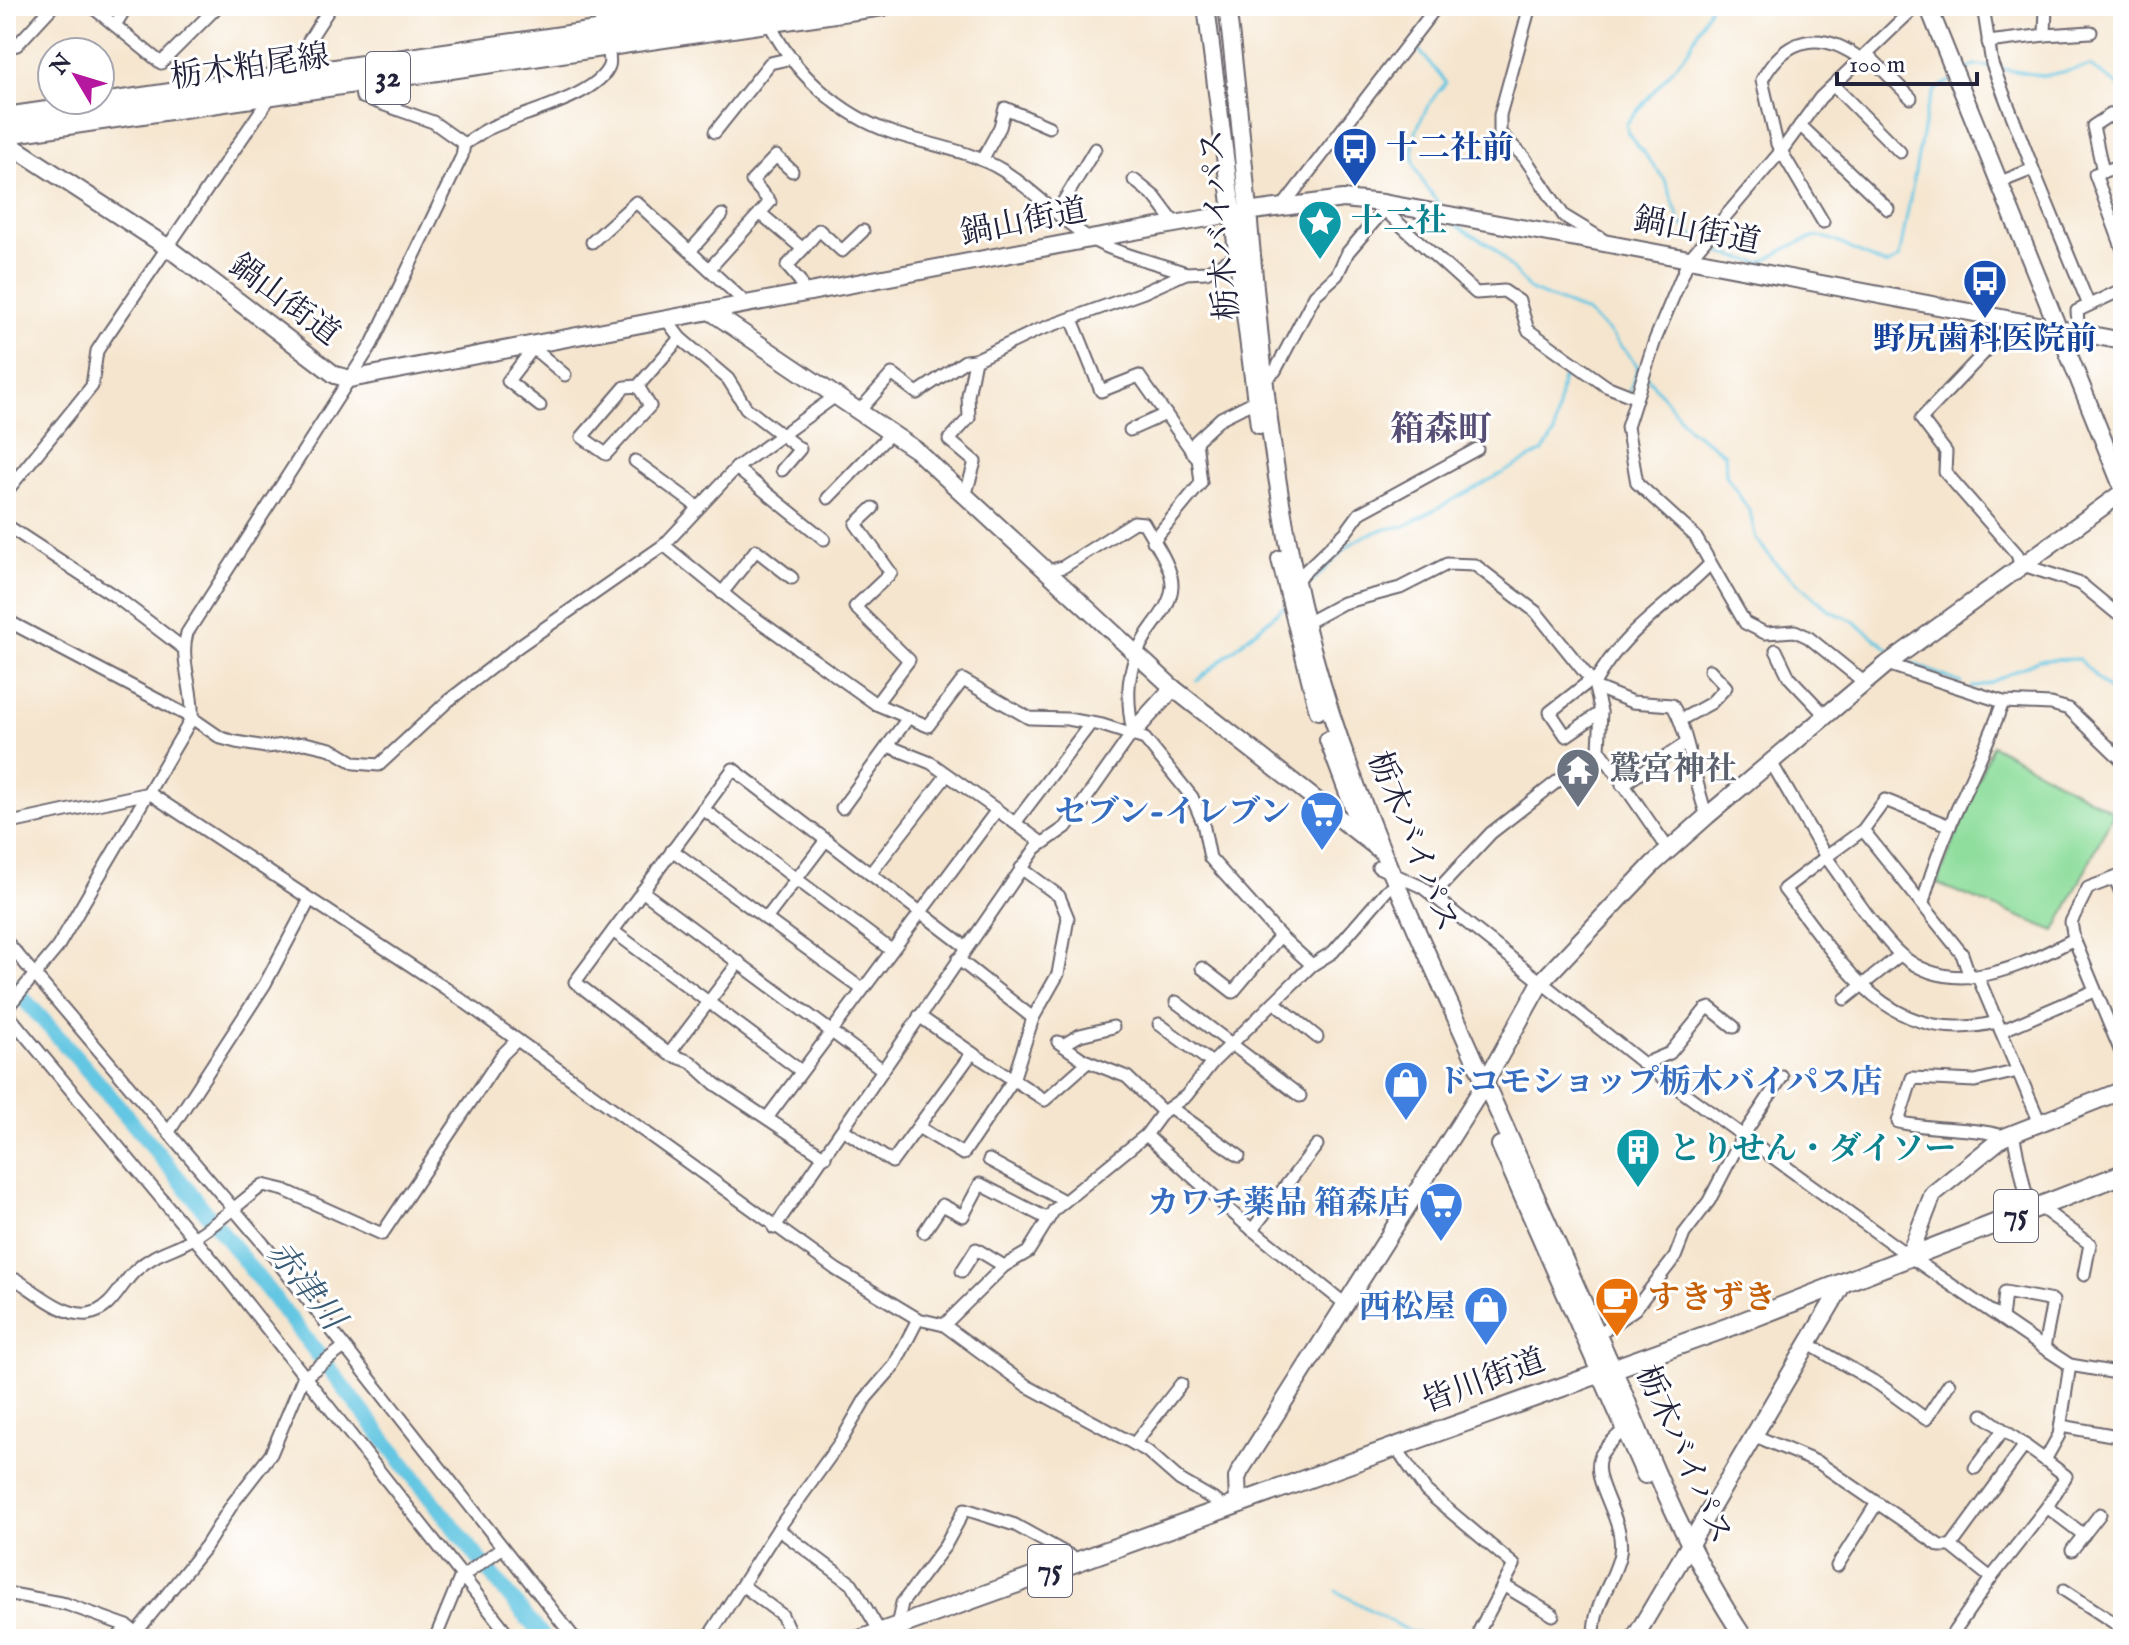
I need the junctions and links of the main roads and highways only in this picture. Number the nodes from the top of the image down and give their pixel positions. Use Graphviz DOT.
graph roads {
  1 [pos="883,6"];
  2 [pos="768,11"];
  3 [pos="604,37"];
  4 [pos="6,117"];
  5 [pos="6,134"];
  6 [pos="2123,1174"];
  7 [pos="862,1639"];
  1 -- 2 [label="main road, 栃木粕尾線 / 32"];
  2 -- 3 [label="main road, 栃木粕尾線 / 32"];
  3 -- 4 [label="main road, 栃木粕尾線 / 32"];
  3 -- 5 [label="main road, 栃木粕尾線 / 32"];
  6 -- 7 [label="main road, 皆川街道 / 75"];
}
